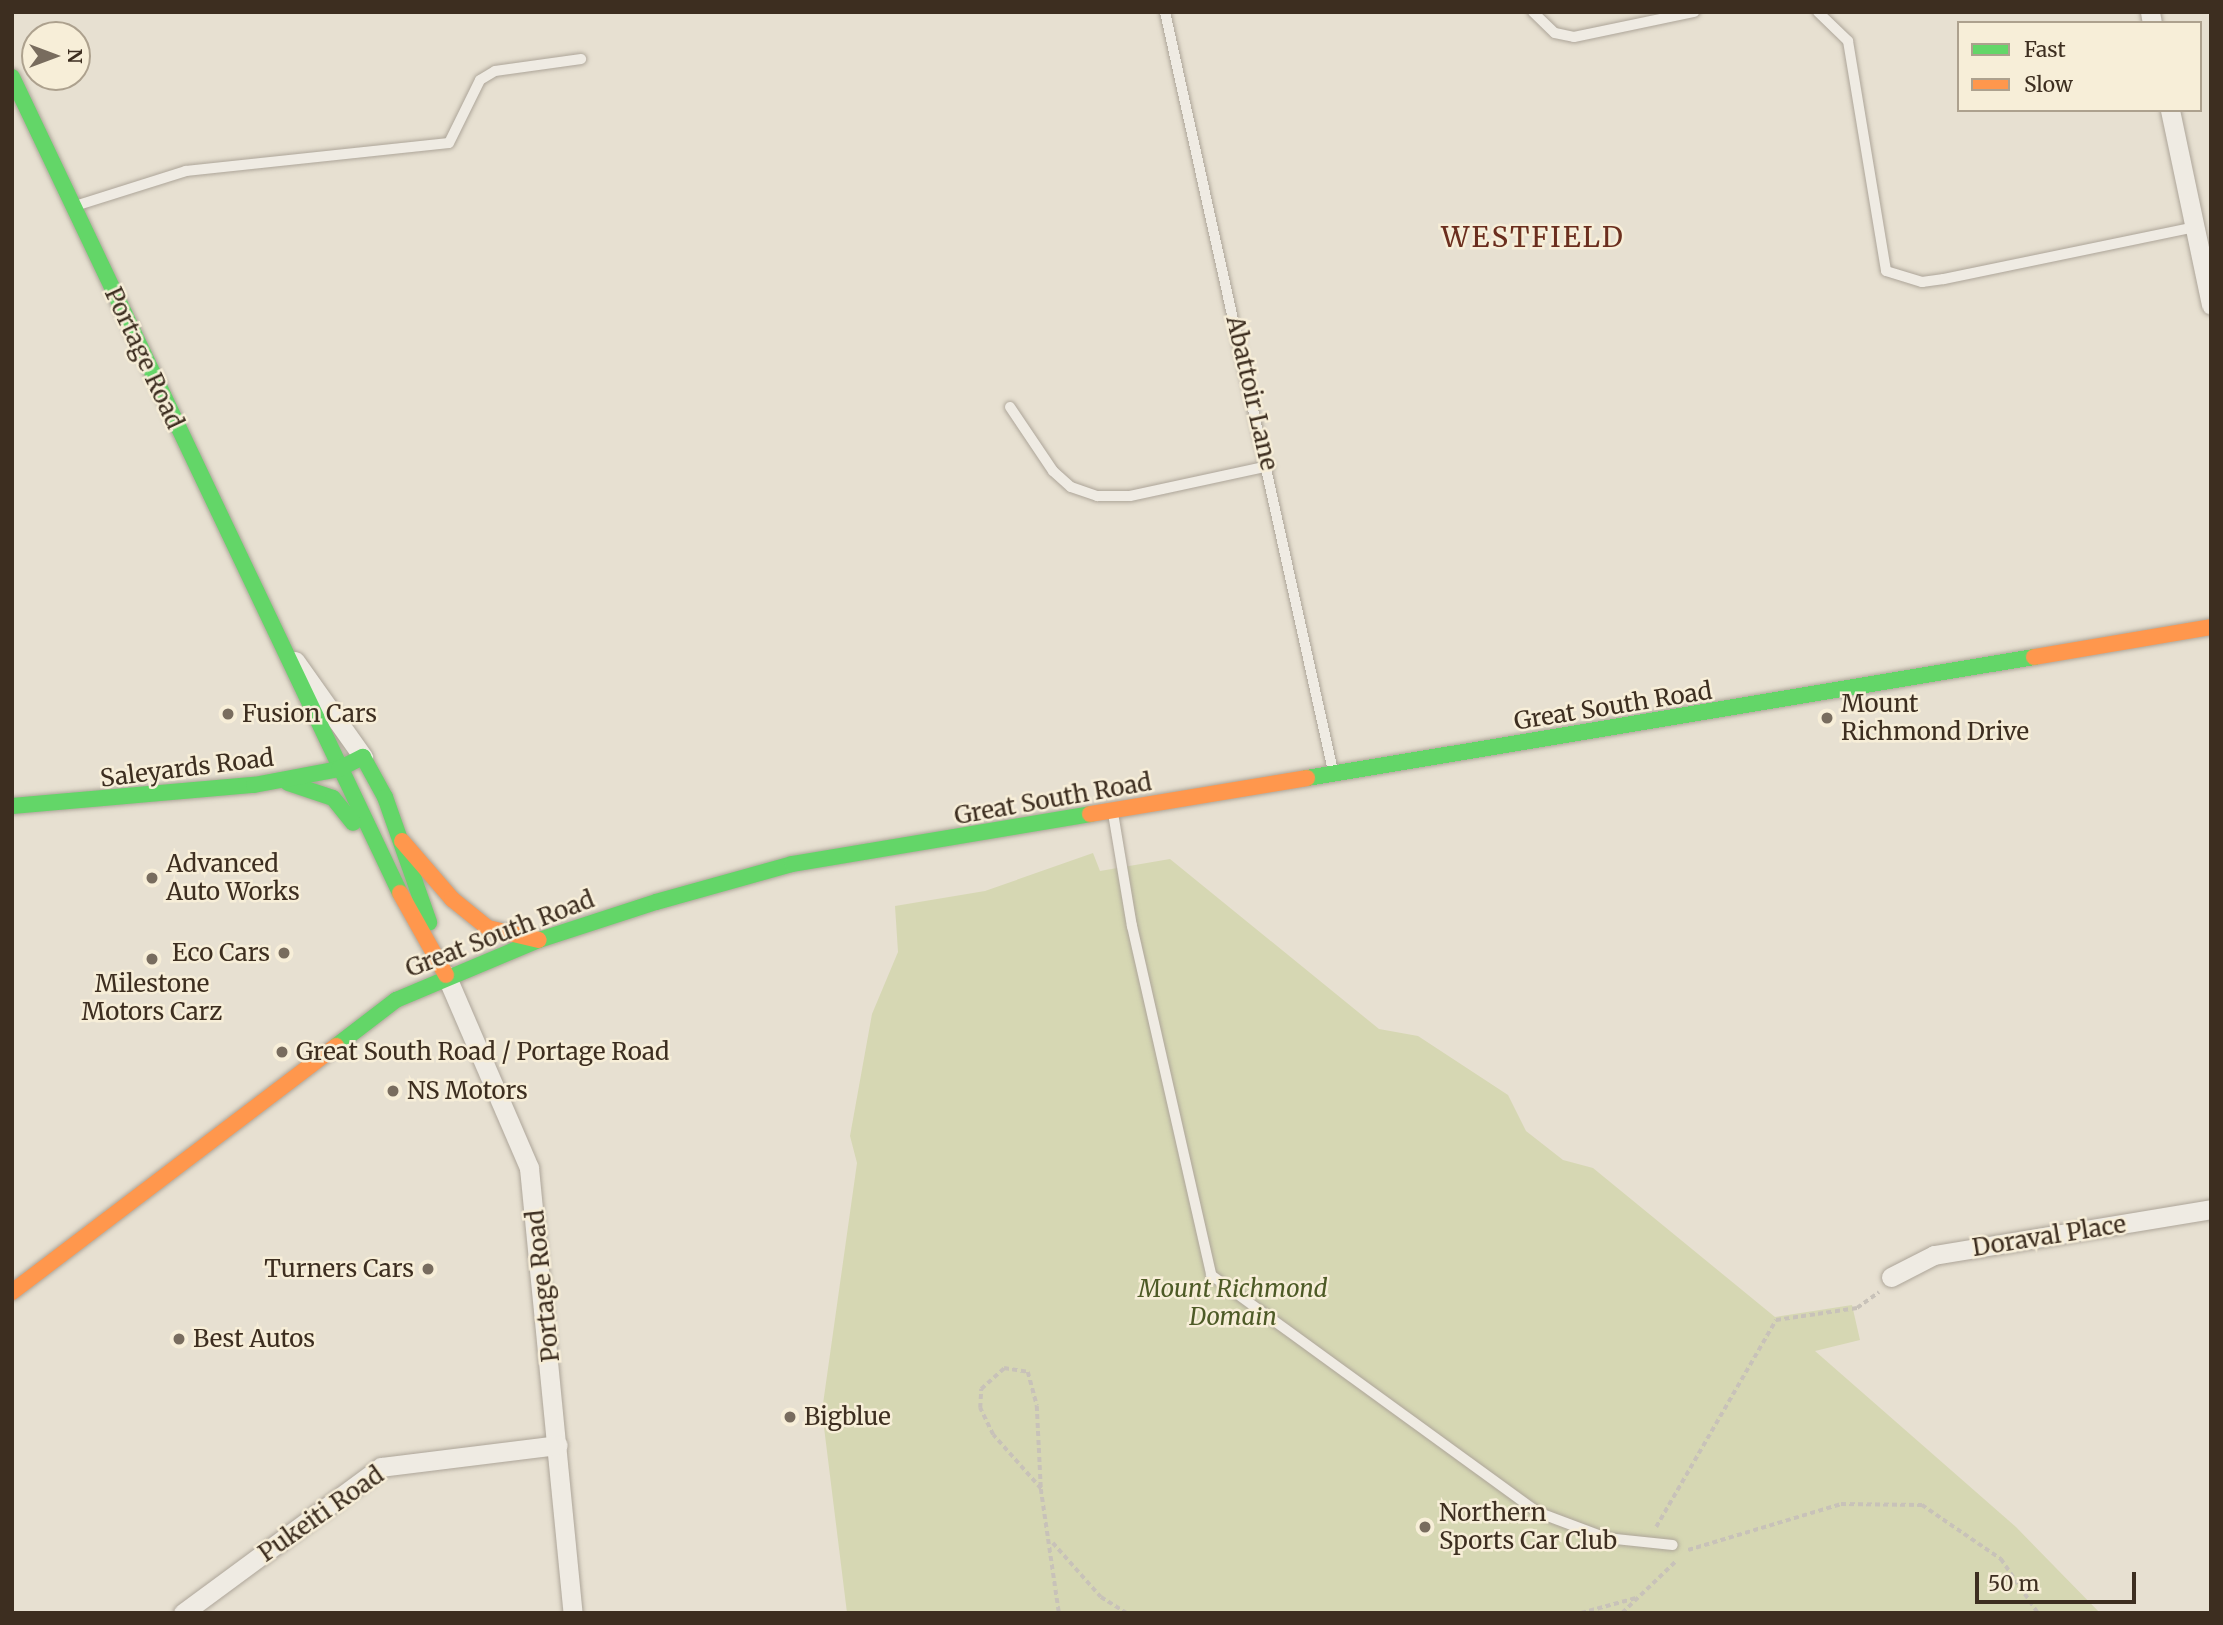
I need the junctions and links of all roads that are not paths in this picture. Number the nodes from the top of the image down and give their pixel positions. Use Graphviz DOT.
graph roads {
  1 [pos="1165,12"];
  2 [pos="1533,12"];
  3 [pos="1694,12"];
  4 [pos="1818,12"];
  5 [pos="581,59"];
  6 [pos="12,77"];
  7 [pos="2171,112"];
  8 [pos="73,207"];
  9 [pos="2195,227"];
  10 [pos="2211,305"];
  11 [pos="1010,407"];
  12 [pos="1269,466"];
  13 [pos="2211,627"];
  14 [pos="276,640"];
  15 [pos="363,757"];
  16 [pos="339,769"];
  17 [pos="1334,775"];
  18 [pos="275,781"];
  19 [pos="12,806"];
  20 [pos="1113,812"];
  21 [pos="402,841"];
  22 [pos="380,858"];
  23 [pos="540,940"];
  24 [pos="446,975"];
  25 [pos="2211,1209"];
  26 [pos="1892,1277"];
  27 [pos="12,1292"];
  28 [pos="558,1445"];
  29 [pos="1673,1545"];
  30 [pos="183,1613"];
  31 [pos="573,1613"];
  1 -- 12 [label="lane, Abattoir Lane"];
  2 -- 3 [label="lane"];
  4 -- 9 [label="lane"];
  5 -- 8 [label="lane"];
  6 -- 8 [label="main road, Portage Road"];
  7 -- 9 [label="street"];
  8 -- 14 [label="main road, Portage Road"];
  9 -- 10 [label="street"];
  11 -- 12 [label="lane"];
  12 -- 17 [label="lane, Abattoir Lane"];
  13 -- 17 [label="main road, Great South Road"];
  14 -- 15 [label="street, Portage Road"];
  14 -- 16 [label="main road, Portage Road"];
  15 -- 16 [label="main road, Saleyards Road"];
  15 -- 21 [label="main road, Portage Road"];
  16 -- 18 [label="main road, Saleyards Road"];
  16 -- 22 [label="main road, Portage Road"];
  17 -- 20 [label="main road, Great South Road"];
  18 -- 19 [label="main road, Saleyards Road"];
  18 -- 22 [label="main road"];
  20 -- 23 [label="main road, Great South Road"];
  20 -- 29 [label="lane"];
  21 -- 23 [label="main road"];
  21 -- 24 [label="main road, Portage Road"];
  22 -- 24 [label="main road, Portage Road"];
  23 -- 24 [label="main road, Great South Road"];
  24 -- 27 [label="main road, Great South Road"];
  24 -- 28 [label="street, Portage Road"];
  25 -- 26 [label="street, Doraval Place"];
  28 -- 30 [label="street, Pukeiti Road"];
  28 -- 31 [label="street, Portage Road"];
}
